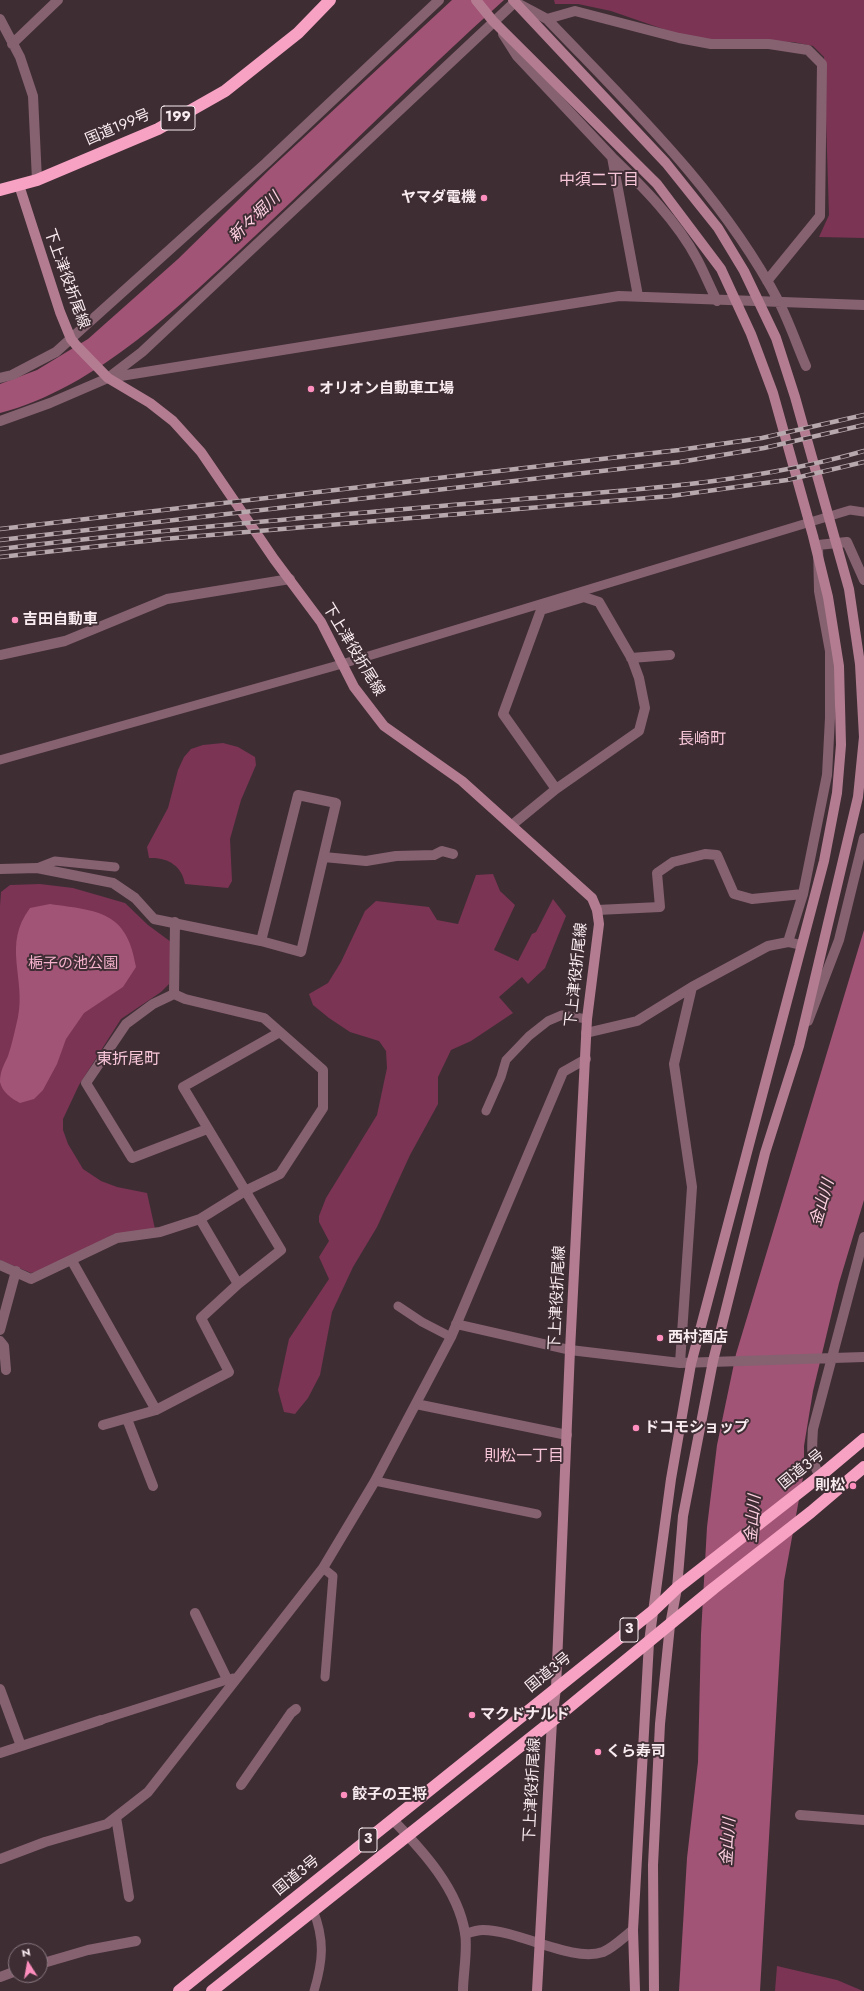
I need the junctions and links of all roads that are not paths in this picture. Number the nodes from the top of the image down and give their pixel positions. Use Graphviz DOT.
graph roads {
  1 [pos="58,0"];
  2 [pos="330,0"];
  3 [pos="439,0"];
  4 [pos="476,0"];
  5 [pos="515,1"];
  6 [pos="0,19"];
  7 [pos="547,19"];
  8 [pos="493,21"];
  9 [pos="12,44"];
  10 [pos="612,157"];
  11 [pos="37,180"];
  12 [pos="19,185"];
  13 [pos="0,190"];
  14 [pos="767,281"];
  15 [pos="638,296"];
  16 [pos="717,301"];
  17 [pos="779,303"];
  18 [pos="864,305"];
  19 [pos="73,342"];
  20 [pos="806,366"];
  21 [pos="0,378"];
  22 [pos="108,378"];
  23 [pos="0,421"];
  24 [pos="864,512"];
  25 [pos="864,577"];
  26 [pos="290,579"];
  27 [pos="670,655"];
  28 [pos="0,656"];
  29 [pos="631,658"];
  30 [pos="342,664"];
  31 [pos="0,760"];
  32 [pos="556,788"];
  33 [pos="512,825"];
  34 [pos="864,838"];
  35 [pos="453,854"];
  36 [pos="324,857"];
  37 [pos="115,867"];
  38 [pos="37,868"];
  39 [pos="0,869"];
  40 [pos="803,894"];
  41 [pos="598,910"];
  42 [pos="175,922"];
  43 [pos="262,941"];
  44 [pos="788,942"];
  45 [pos="801,945"];
  46 [pos="692,988"];
  47 [pos="174,994"];
  48 [pos="587,1019"];
  49 [pos="280,1032"];
  50 [pos="586,1033"];
  51 [pos="798,1046"];
  52 [pos="586,1060"];
  53 [pos="486,1111"];
  54 [pos="207,1129"];
  55 [pos="245,1191"];
  56 [pos="200,1219"];
  57 [pos="864,1237"];
  58 [pos="72,1260"];
  59 [pos="0,1266"];
  60 [pos="16,1272"];
  61 [pos="238,1284"];
  62 [pos="398,1306"];
  63 [pos="456,1324"];
  64 [pos="0,1330"];
  65 [pos="451,1337"];
  66 [pos="0,1341"];
  67 [pos="570,1350"];
  68 [pos="832,1357"];
  69 [pos="864,1358"];
  70 [pos="713,1361"];
  71 [pos="680,1363"];
  72 [pos="691,1364"];
  73 [pos="6,1370"];
  74 [pos="416,1404"];
  75 [pos="156,1410"];
  76 [pos="127,1419"];
  77 [pos="103,1425"];
  78 [pos="567,1434"];
  79 [pos="864,1439"];
  80 [pos="864,1467"];
  81 [pos="817,1479"];
  82 [pos="375,1481"];
  83 [pos="153,1486"];
  84 [pos="536,1514"];
  85 [pos="323,1568"];
  86 [pos="676,1588"];
  87 [pos="653,1611"];
  88 [pos="195,1613"];
  89 [pos="670,1625"];
  90 [pos="649,1642"];
  91 [pos="239,1677"];
  92 [pos="325,1677"];
  93 [pos="228,1679"];
  94 [pos="556,1688"];
  95 [pos="0,1689"];
  96 [pos="296,1709"];
  97 [pos="101,1720"];
  98 [pos="552,1721"];
  99 [pos="21,1746"];
  100 [pos="0,1753"];
  101 [pos="241,1785"];
  102 [pos="800,1814"];
  103 [pos="116,1817"];
  104 [pos="393,1820"];
  105 [pos="864,1820"];
  106 [pos="408,1835"];
  107 [pos="0,1859"];
  108 [pos="129,1897"];
  109 [pos="313,1910"];
  110 [pos="633,1930"];
  111 [pos="465,1934"];
  112 [pos="136,1941"];
  113 [pos="539,1942"];
  114 [pos="48,1962"];
  115 [pos="179,1991"];
  116 [pos="212,1991"];
  117 [pos="314,1991"];
  118 [pos="463,1991"];
  119 [pos="537,1991"];
  120 [pos="635,1991"];
  121 [pos="654,1991"];
  1 -- 9 [label="street"];
  2 -- 11 [label="highway, 国道199号 / 199"];
  3 -- 19 [label="street"];
  4 -- 8 [label="street"];
  5 -- 7 [label="street"];
  5 -- 8 [label="street"];
  5 -- 51 [label="street"];
  6 -- 9 [label="street"];
  7 -- 14 [label="street"];
  7 -- 14 [label="street"];
  8 -- 10 [label="street"];
  8 -- 22 [label="street"];
  8 -- 45 [label="street"];
  9 -- 11 [label="street"];
  10 -- 15 [label="street"];
  10 -- 16 [label="street"];
  11 -- 12 [label="highway, 国道199号 / 199"];
  12 -- 13 [label="highway, 国道199号 / 199"];
  12 -- 19 [label="street, 下上津役折尾線"];
  14 -- 17 [label="street"];
  15 -- 16 [label="street"];
  15 -- 22 [label="street"];
  16 -- 17 [label="street"];
  17 -- 18 [label="street"];
  17 -- 20 [label="street"];
  19 -- 21 [label="street"];
  19 -- 22 [label="street, 下上津役折尾線"];
  22 -- 23 [label="street"];
  22 -- 26 [label="street, 下上津役折尾線"];
  24 -- 30 [label="lane"];
  25 -- 40 [label="street"];
  26 -- 28 [label="street"];
  26 -- 30 [label="street, 下上津役折尾線"];
  27 -- 29 [label="street"];
  29 -- 32 [label="street"];
  29 -- 32 [label="street"];
  30 -- 31 [label="lane"];
  30 -- 33 [label="street, 下上津役折尾線"];
  32 -- 33 [label="street"];
  33 -- 41 [label="street, 下上津役折尾線"];
  34 -- 51 [label="street"];
  35 -- 36 [label="street"];
  36 -- 43 [label="street"];
  36 -- 43 [label="street"];
  37 -- 38 [label="lane"];
  38 -- 39 [label="street"];
  38 -- 42 [label="street"];
  40 -- 41 [label="street"];
  40 -- 44 [label="street"];
  41 -- 48 [label="street, 下上津役折尾線"];
  42 -- 43 [label="street"];
  42 -- 47 [label="street"];
  44 -- 45 [label="street"];
  44 -- 46 [label="street"];
  45 -- 72 [label="street"];
  46 -- 50 [label="street"];
  46 -- 71 [label="street"];
  47 -- 49 [label="street"];
  47 -- 54 [label="street"];
  48 -- 50 [label="street, 下上津役折尾線"];
  48 -- 53 [label="lane"];
  49 -- 54 [label="street"];
  49 -- 55 [label="street"];
  50 -- 52 [label="street, 下上津役折尾線"];
  51 -- 70 [label="street"];
  52 -- 63 [label="street"];
  52 -- 67 [label="street, 下上津役折尾線"];
  54 -- 55 [label="street"];
  55 -- 56 [label="street"];
  55 -- 61 [label="street"];
  56 -- 58 [label="street"];
  56 -- 61 [label="street"];
  57 -- 68 [label="street"];
  58 -- 60 [label="street"];
  58 -- 75 [label="street"];
  59 -- 60 [label="street"];
  60 -- 64 [label="street"];
  61 -- 75 [label="street"];
  62 -- 65 [label="lane"];
  63 -- 65 [label="street"];
  63 -- 67 [label="street"];
  65 -- 74 [label="street"];
  66 -- 73 [label="street"];
  67 -- 71 [label="street"];
  67 -- 78 [label="street, 下上津役折尾線"];
  68 -- 69 [label="street"];
  68 -- 70 [label="street"];
  68 -- 81 [label="street"];
  70 -- 72 [label="street"];
  70 -- 86 [label="street"];
  71 -- 72 [label="street"];
  72 -- 87 [label="street"];
  74 -- 78 [label="street"];
  74 -- 82 [label="street"];
  75 -- 76 [label="street"];
  76 -- 77 [label="street"];
  76 -- 83 [label="street"];
  78 -- 94 [label="street, 下上津役折尾線"];
  79 -- 81 [label="highway, 国道3号 / 3"];
  80 -- 89 [label="highway, 3"];
  81 -- 86 [label="highway, 国道3号 / 3"];
  82 -- 84 [label="lane"];
  82 -- 85 [label="street"];
  85 -- 91 [label="street"];
  85 -- 92 [label="lane"];
  86 -- 87 [label="highway, 国道3号 / 3"];
  86 -- 89 [label="street"];
  87 -- 90 [label="street"];
  87 -- 94 [label="highway, 国道3号 / 3"];
  88 -- 93 [label="street"];
  89 -- 90 [label="highway, 3"];
  89 -- 121 [label="street"];
  90 -- 98 [label="highway, 3"];
  90 -- 110 [label="street"];
  91 -- 93 [label="lane"];
  91 -- 103 [label="street"];
  93 -- 97 [label="lane"];
  94 -- 98 [label="street, 下上津役折尾線"];
  94 -- 104 [label="highway, 国道3号 / 3"];
  95 -- 99 [label="street"];
  96 -- 101 [label="street"];
  97 -- 99 [label="street"];
  98 -- 106 [label="highway, 3"];
  98 -- 113 [label="street, 下上津役折尾線"];
  99 -- 100 [label="street"];
  102 -- 105 [label="street"];
  103 -- 107 [label="street"];
  103 -- 108 [label="street"];
  104 -- 106 [label="street"];
  104 -- 115 [label="highway, 国道3号 / 3"];
  106 -- 109 [label="highway, 3"];
  106 -- 111 [label="street"];
  109 -- 116 [label="highway, 3"];
  109 -- 117 [label="lane"];
  110 -- 113 [label="street"];
  110 -- 120 [label="street"];
  111 -- 113 [label="street"];
  111 -- 118 [label="street"];
  112 -- 114 [label="street"];
  113 -- 119 [label="street, 下上津役折尾線"];
}
